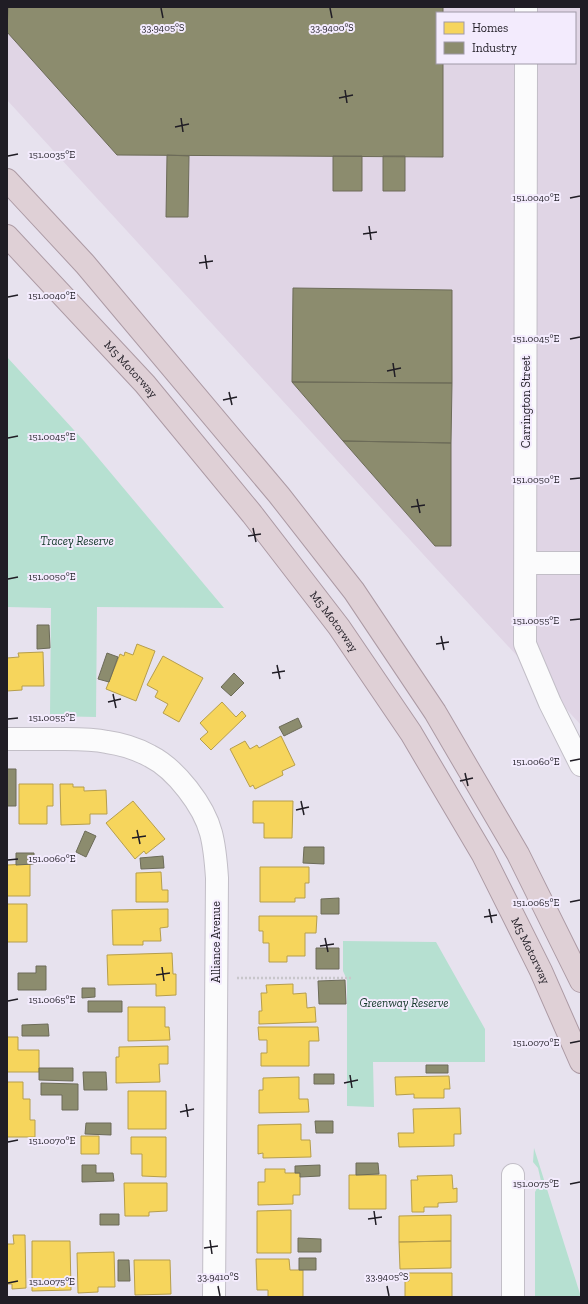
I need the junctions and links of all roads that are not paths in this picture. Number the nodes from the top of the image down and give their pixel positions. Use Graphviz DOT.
graph roads {
  1 [pos="526,64"];
  2 [pos="7,180"];
  3 [pos="7,236"];
  4 [pos="526,563"];
  5 [pos="581,564"];
  6 [pos="7,739"];
  7 [pos="581,765"];
  8 [pos="581,981"];
  9 [pos="581,1062"];
  10 [pos="513,1175"];
  11 [pos="214,1297"];
  12 [pos="513,1297"];
  1 -- 4 [label="street, Carrington Street"];
  2 -- 8 [label="highway"];
  3 -- 9 [label="highway, M5 Motorway"];
  4 -- 5 [label="street"];
  4 -- 7 [label="street, Carrington Street"];
  6 -- 11 [label="street, Alliance Avenue"];
  10 -- 12 [label="street"];
}
